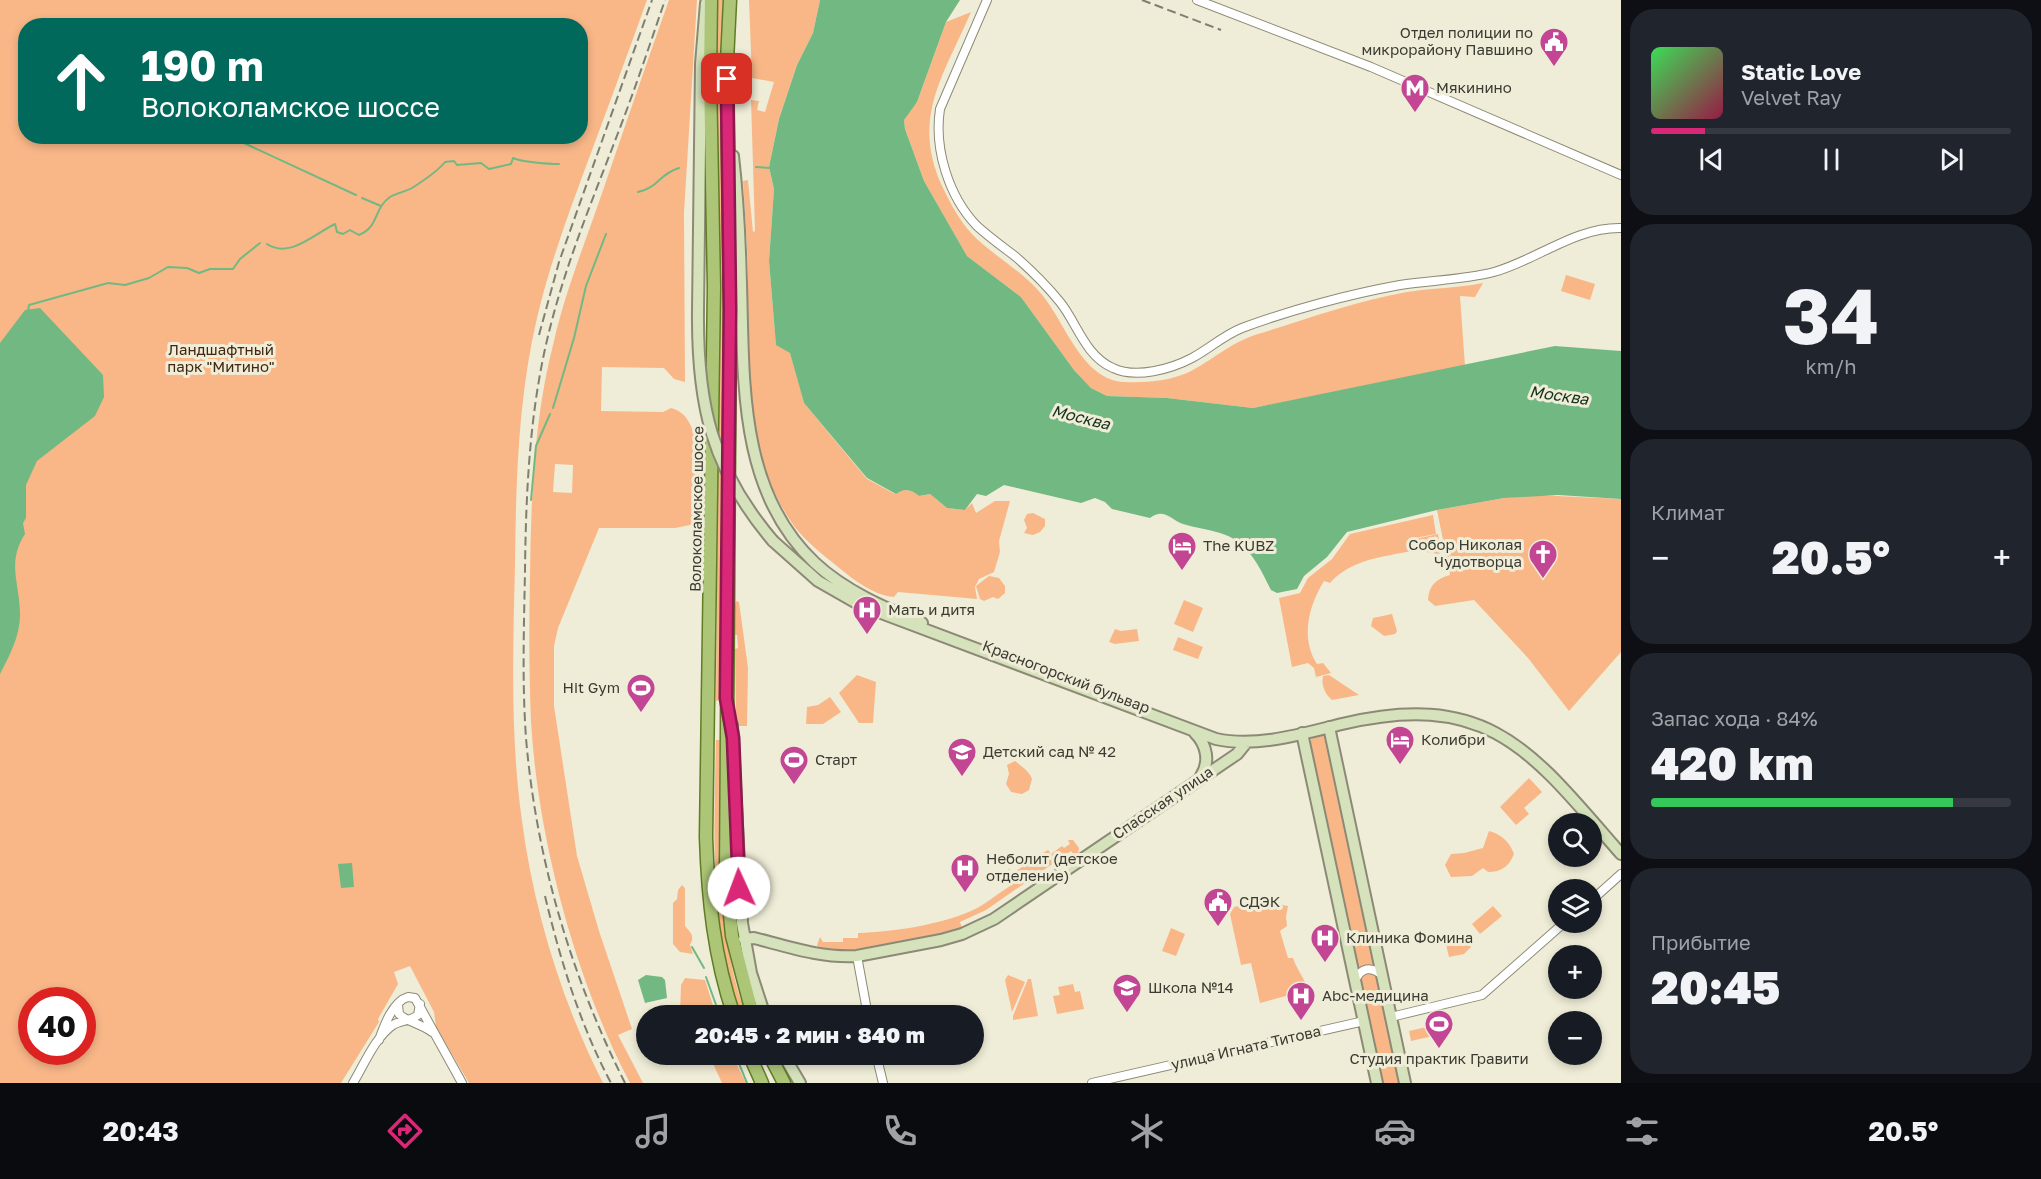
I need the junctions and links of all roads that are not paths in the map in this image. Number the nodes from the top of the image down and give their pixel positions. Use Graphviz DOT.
graph roads {
  1 [pos="706,0"];
  2 [pos="711,0"];
  3 [pos="730,0"];
  4 [pos="987,0"];
  5 [pos="1197,0"];
  6 [pos="728,133"];
  7 [pos="1621,176"];
  8 [pos="1621,228"];
  9 [pos="727,703"];
  10 [pos="1329,727"];
  11 [pos="1194,733"];
  12 [pos="1302,733"];
  13 [pos="1241,743"];
  14 [pos="1199,779"];
  15 [pos="1621,854"];
  16 [pos="1621,874"];
  17 [pos="1602,891"];
  18 [pos="1552,933"];
  19 [pos="744,939"];
  20 [pos="857,956"];
  21 [pos="1382,975"];
  22 [pos="1355,982"];
  23 [pos="399,1003"];
  24 [pos="419,1003"];
  25 [pos="731,1005"];
  26 [pos="750,1005"];
  27 [pos="761,1005"];
  28 [pos="866,1005"];
  29 [pos="1391,1017"];
  30 [pos="408,1020"];
  31 [pos="1364,1021"];
  32 [pos="433,1033"];
  33 [pos="379,1040"];
  34 [pos="754,1065"];
  35 [pos="775,1065"];
  36 [pos="789,1065"];
  37 [pos="879,1065"];
  38 [pos="353,1083"];
  39 [pos="462,1083"];
  40 [pos="762,1083"];
  41 [pos="784,1083"];
  42 [pos="800,1083"];
  43 [pos="883,1083"];
  44 [pos="1092,1083"];
  45 [pos="1377,1083"];
  46 [pos="1406,1083"];
  1 -- 11 [label="main road, Красногорский бульвар, bridge"];
  2 -- 25 [label="main road, Волоколамское шоссе"];
  3 -- 6 [label="main road, Волоколамское шоссе"];
  4 -- 8 [label="street"];
  5 -- 7 [label="street"];
  6 -- 9 [label="main road, Волоколамское шоссе"];
  6 -- 13 [label="main road, Красногорский бульвар"];
  9 -- 19 [label="main road"];
  9 -- 26 [label="main road, Волоколамское шоссе"];
  10 -- 12 [label="main road, Красногорский бульвар"];
  10 -- 15 [label="main road, Красногорский бульвар"];
  10 -- 21 [label="main road"];
  11 -- 13 [label="main road, Красногорский бульвар"];
  11 -- 14 [label="main road"];
  12 -- 13 [label="main road, Красногорский бульвар"];
  12 -- 22 [label="main road"];
  13 -- 14 [label="main road, Спасская улица"];
  14 -- 20 [label="main road, Спасская улица"];
  16 -- 17 [label="street"];
  18 -- 29 [label="street"];
  19 -- 20 [label="main road, Спасская улица"];
  19 -- 27 [label="main road"];
  20 -- 28 [label="street"];
  21 -- 22 [label="street"];
  21 -- 29 [label="main road"];
  22 -- 31 [label="main road"];
  23 -- 24 [label="street"];
  23 -- 30 [label="street"];
  23 -- 33 [label="street"];
  24 -- 30 [label="street"];
  24 -- 32 [label="street"];
  29 -- 46 [label="main road"];
  30 -- 32 [label="street"];
  30 -- 33 [label="street"];
  31 -- 44 [label="street, улица Игната Титова"];
  31 -- 45 [label="main road"];
  32 -- 39 [label="street"];
  33 -- 38 [label="street"];
  34 -- 40 [label="main road"];
  35 -- 41 [label="main road"];
  36 -- 42 [label="main road"];
  37 -- 43 [label="street"];
}
